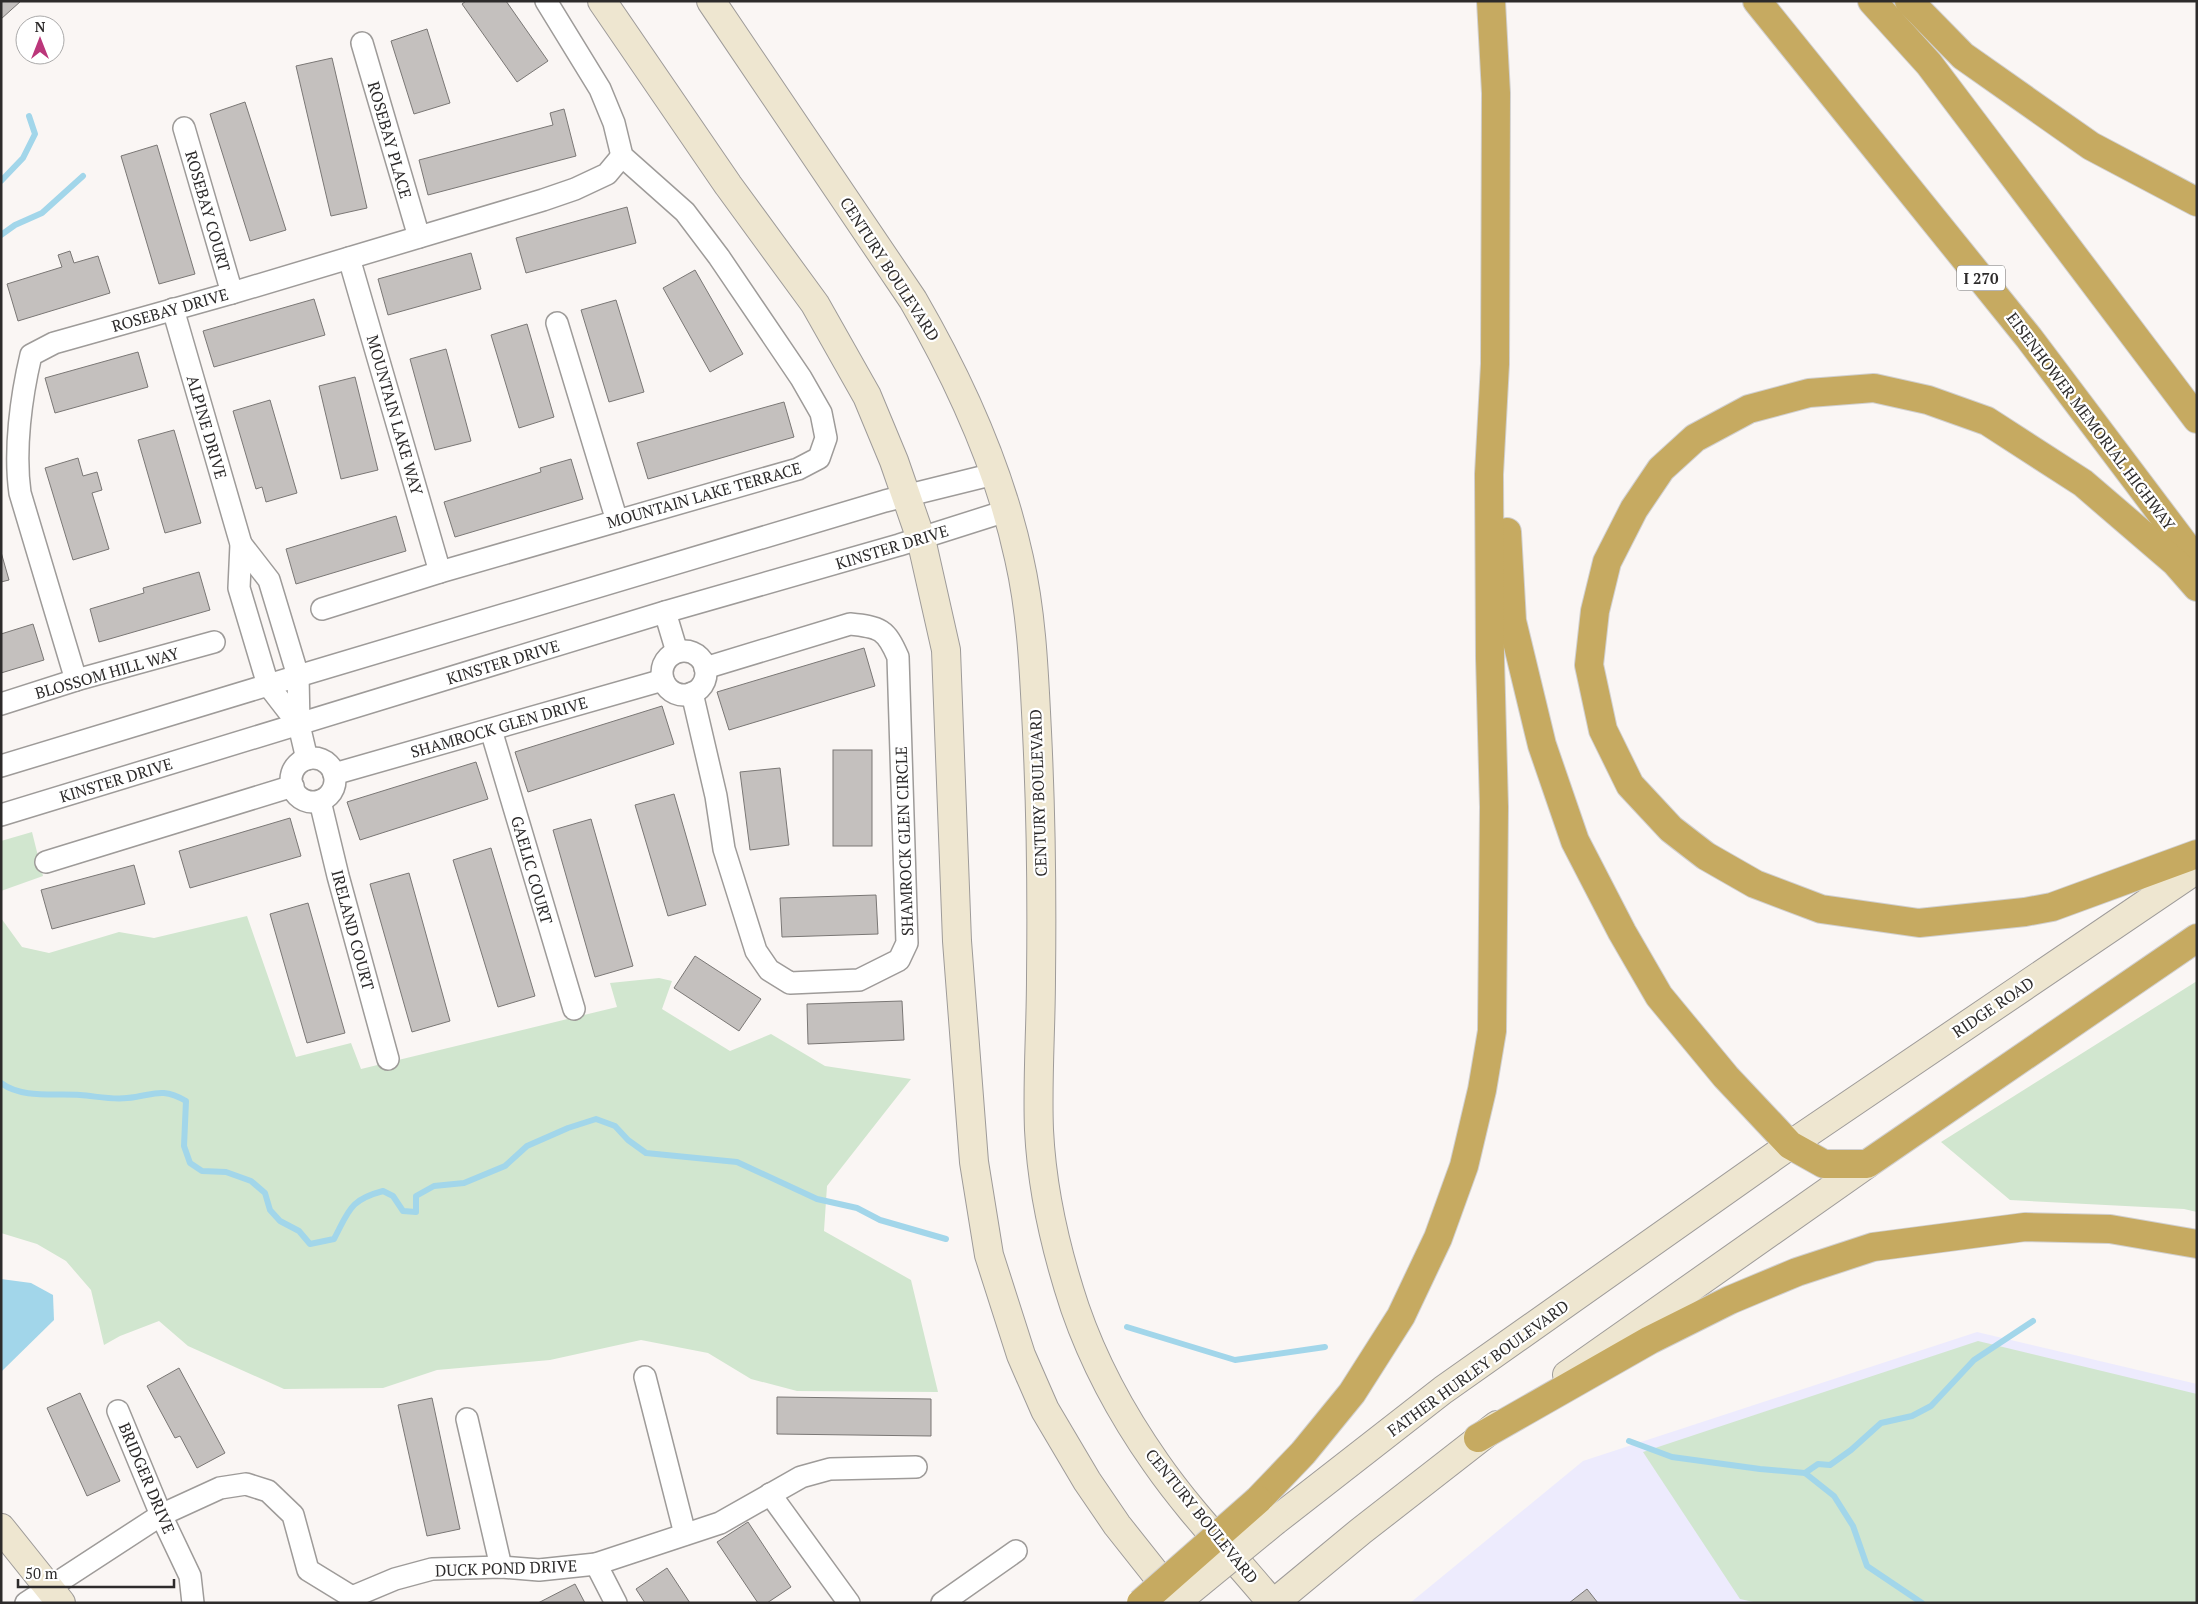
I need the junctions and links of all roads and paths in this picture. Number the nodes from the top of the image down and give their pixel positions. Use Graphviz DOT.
graph roads {
  1 [pos="546,1"];
  2 [pos="602,1"];
  3 [pos="711,1"];
  4 [pos="1491,1"];
  5 [pos="1757,1"];
  6 [pos="1872,1"];
  7 [pos="1909,1"];
  8 [pos="362,43"];
  9 [pos="184,128"];
  10 [pos="622,156"];
  11 [pos="2197,202"];
  12 [pos="419,237"];
  13 [pos="349,258"];
  14 [pos="232,293"];
  15 [pos="173,309"];
  16 [pos="557,323"];
  17 [pos="1495,364"];
  18 [pos="2197,419"];
  19 [pos="994,474"];
  20 [pos="906,495"];
  21 [pos="1006,511"];
  22 [pos="616,521"];
  23 [pos="921,539"];
  24 [pos="241,544"];
  25 [pos="2197,561"];
  26 [pos="440,572"];
  27 [pos="2197,587"];
  28 [pos="322,609"];
  29 [pos="665,612"];
  30 [pos="214,642"];
  31 [pos="677,652"];
  32 [pos="705,668"];
  33 [pos="298,676"];
  34 [pos="76,680"];
  35 [pos="663,680"];
  36 [pos="268,685"];
  37 [pos="692,692"];
  38 [pos="1,704"];
  39 [pos="299,725"];
  40 [pos="491,730"];
  41 [pos="306,759"];
  42 [pos="1,766"];
  43 [pos="334,774"];
  44 [pos="292,786"];
  45 [pos="320,801"];
  46 [pos="1,815"];
  47 [pos="2197,854"];
  48 [pos="46,862"];
  49 [pos="2197,869"];
  50 [pos="2197,938"];
  51 [pos="574,1009"];
  52 [pos="388,1060"];
  53 [pos="1790,1145"];
  54 [pos="1867,1164"];
  55 [pos="2197,1244"];
  56 [pos="645,1377"];
  57 [pos="118,1411"];
  58 [pos="467,1419"];
  59 [pos="1478,1438"];
  60 [pos="916,1467"];
  61 [pos="770,1494"];
  62 [pos="161,1515"];
  63 [pos="1,1528"];
  64 [pos="685,1534"];
  65 [pos="1016,1551"];
  66 [pos="596,1564"];
  67 [pos="500,1567"];
  68 [pos="54,1595"];
  69 [pos="353,1600"];
  70 [pos="26,1603"];
  71 [pos="193,1603"];
  72 [pos="616,1603"];
  73 [pos="849,1603"];
  74 [pos="942,1603"];
  75 [pos="1141,1603"];
  76 [pos="1177,1603"];
  77 [pos="1273,1603"];
  1 -- 10 [label="street"];
  2 -- 20 [label="street"];
  3 -- 19 [label="street, CENTURY BOULEVARD"];
  4 -- 17 [label="highway"];
  5 -- 25 [label="highway, EISENHOWER MEMORIAL HIGHWAY / I 270"];
  6 -- 18 [label="highway"];
  7 -- 11 [label="highway"];
  8 -- 12 [label="street, ROSEBAY PLACE"];
  9 -- 14 [label="street, ROSEBAY COURT"];
  10 -- 12 [label="street, ROSEBAY DRIVE"];
  10 -- 22 [label="street, MOUNTAIN LAKE TERRACE"];
  12 -- 13 [label="street, ROSEBAY DRIVE"];
  13 -- 14 [label="street, ROSEBAY DRIVE"];
  13 -- 26 [label="street, MOUNTAIN LAKE WAY"];
  14 -- 15 [label="street, ROSEBAY DRIVE"];
  15 -- 24 [label="street, ALPINE DRIVE"];
  15 -- 34 [label="street, ROSEBAY DRIVE"];
  16 -- 22 [label="street"];
  17 -- 53 [label="highway"];
  17 -- 75 [label="highway, bridge"];
  19 -- 20 [label="street"];
  19 -- 21 [label="street, CENTURY BOULEVARD"];
  20 -- 23 [label="street"];
  20 -- 33 [label="street"];
  21 -- 23 [label="street, KINSTER DRIVE"];
  21 -- 77 [label="street, CENTURY BOULEVARD"];
  22 -- 26 [label="street, MOUNTAIN LAKE TERRACE"];
  23 -- 29 [label="street, KINSTER DRIVE"];
  23 -- 76 [label="street"];
  24 -- 33 [label="street, ALPINE DRIVE"];
  24 -- 36 [label="street, ALPINE DRIVE"];
  26 -- 28 [label="street, MOUNTAIN LAKE TERRACE"];
  27 -- 47 [label="highway"];
  29 -- 31 [label="street"];
  29 -- 39 [label="street, KINSTER DRIVE"];
  30 -- 34 [label="street, BLOSSOM HILL WAY"];
  31 -- 32 [label="street"];
  31 -- 35 [label="street"];
  32 -- 37 [label="street"];
  32 -- 37 [label="street, SHAMROCK GLEN CIRCLE"];
  33 -- 36 [label="street"];
  33 -- 39 [label="street, ALPINE DRIVE"];
  34 -- 38 [label="street, BLOSSOM HILL WAY"];
  35 -- 37 [label="street"];
  35 -- 40 [label="street, SHAMROCK GLEN DRIVE"];
  36 -- 39 [label="street, ALPINE DRIVE"];
  36 -- 42 [label="street"];
  39 -- 41 [label="street"];
  39 -- 46 [label="street, KINSTER DRIVE"];
  40 -- 43 [label="street, SHAMROCK GLEN DRIVE"];
  40 -- 51 [label="street, GAELIC COURT"];
  41 -- 43 [label="street"];
  41 -- 44 [label="street"];
  43 -- 45 [label="street"];
  44 -- 45 [label="street"];
  44 -- 48 [label="street"];
  45 -- 52 [label="street, IRELAND COURT"];
  49 -- 53 [label="street, RIDGE ROAD"];
  50 -- 54 [label="highway"];
  53 -- 54 [label="highway"];
  53 -- 76 [label="street, FATHER HURLEY BOULEVARD, bridge"];
  54 -- 59 [label="street"];
  55 -- 59 [label="highway"];
  56 -- 64 [label="street"];
  57 -- 62 [label="street, BRIDGER DRIVE"];
  58 -- 67 [label="street"];
  59 -- 77 [label="street"];
  60 -- 61 [label="street, DUCK POND DRIVE"];
  61 -- 64 [label="street, DUCK POND DRIVE"];
  61 -- 73 [label="street"];
  62 -- 68 [label="street"];
  62 -- 69 [label="street"];
  62 -- 71 [label="street, BRIDGER DRIVE"];
  63 -- 68 [label="street"];
  64 -- 66 [label="street, DUCK POND DRIVE"];
  65 -- 74 [label="street"];
  66 -- 67 [label="street, DUCK POND DRIVE"];
  66 -- 72 [label="street"];
  67 -- 69 [label="street, DUCK POND DRIVE"];
  68 -- 70 [label="street"];
}
